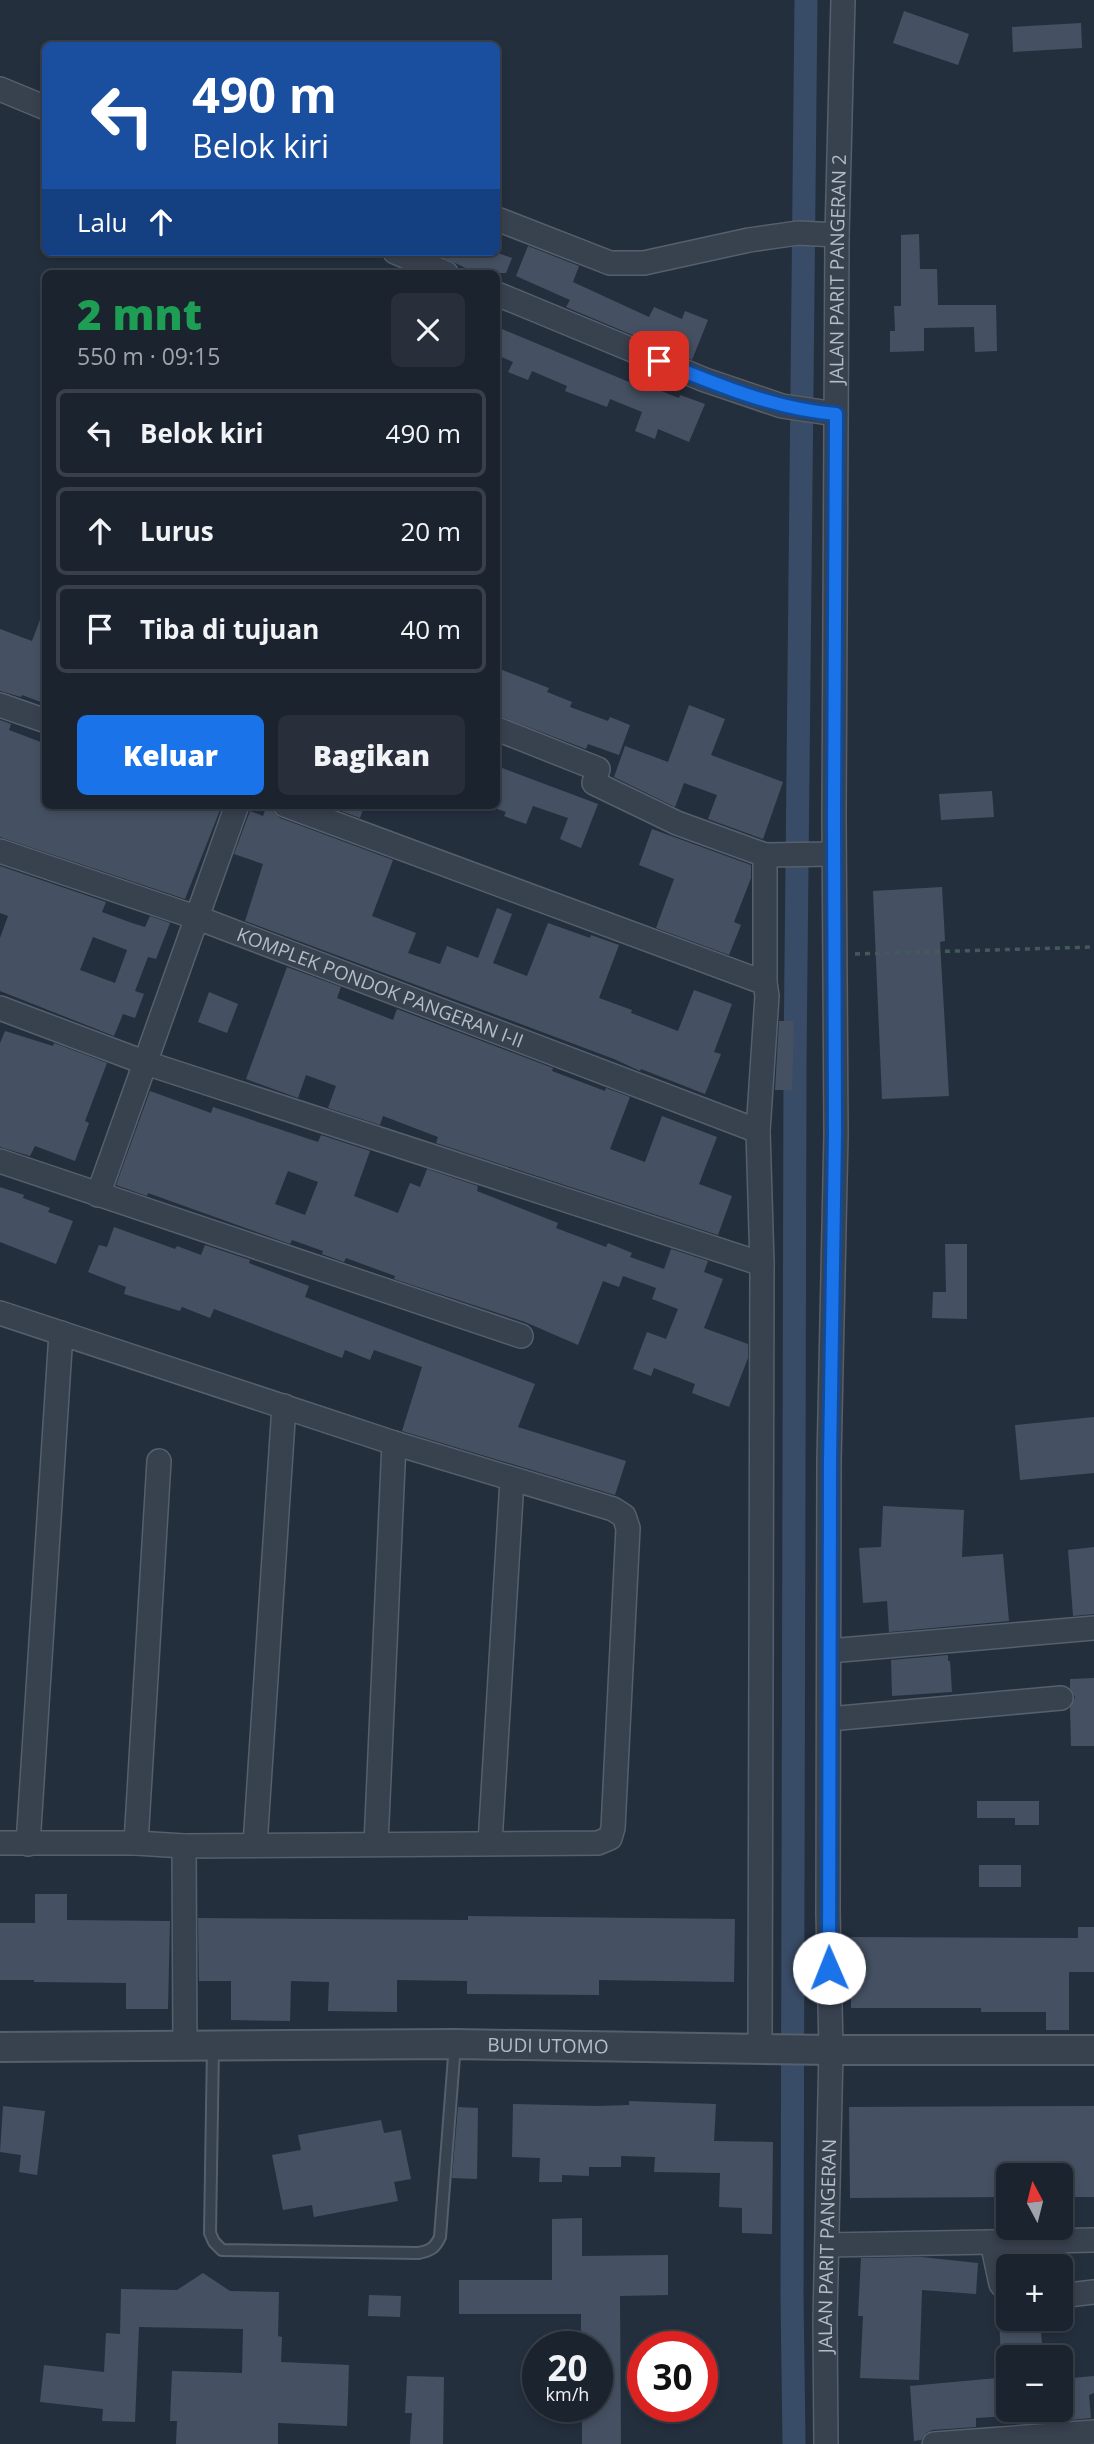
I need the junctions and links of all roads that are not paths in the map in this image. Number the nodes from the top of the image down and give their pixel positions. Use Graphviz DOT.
graph roads {
  1 [pos="842,0"];
  2 [pos="0,89"];
  3 [pos="42,106"];
  4 [pos="500,220"];
  5 [pos="830,235"];
  6 [pos="405,256"];
  7 [pos="439,270"];
  8 [pos="500,295"];
  9 [pos="827,414"];
  10 [pos="0,705"];
  11 [pos="42,720"];
  12 [pos="500,730"];
  13 [pos="236,809"];
  14 [pos="296,809"];
  15 [pos="0,851"];
  16 [pos="829,854"];
  17 [pos="771,855"];
  18 [pos="198,918"];
  19 [pos="765,983"];
  20 [pos="0,1008"];
  21 [pos="146,1063"];
  22 [pos="758,1131"];
  23 [pos="0,1161"];
  24 [pos="99,1195"];
  25 [pos="762,1264"];
  26 [pos="0,1313"];
  27 [pos="61,1333"];
  28 [pos="521,1336"];
  29 [pos="284,1406"];
  30 [pos="394,1443"];
  31 [pos="159,1461"];
  32 [pos="512,1480"];
  33 [pos="1094,1628"];
  34 [pos="829,1651"];
  35 [pos="1060,1698"];
  36 [pos="829,1719"];
  37 [pos="0,1843"];
  38 [pos="136,1843"];
  39 [pos="490,1843"];
  40 [pos="28,1844"];
  41 [pos="376,1844"];
  42 [pos="255,1845"];
  43 [pos="184,1846"];
  44 [pos="455,2044"];
  45 [pos="213,2045"];
  46 [pos="185,2046"];
  47 [pos="0,2047"];
  48 [pos="770,2048"];
  49 [pos="1094,2049"];
  50 [pos="823,2050"];
  51 [pos="1094,2240"];
  52 [pos="992,2242"];
  53 [pos="827,2245"];
  54 [pos="996,2261"];
  55 [pos="1094,2292"];
  56 [pos="1073,2294"];
  57 [pos="1094,2432"];
  58 [pos="826,2444"];
  59 [pos="934,2444"];
  1 -- 5 [label="street, JALAN PARIT PANGERAN 2"];
  2 -- 3 [label="street"];
  4 -- 5 [label="street"];
  5 -- 9 [label="street, JALAN PARIT PANGERAN 2"];
  6 -- 7 [label="street"];
  8 -- 9 [label="street"];
  9 -- 16 [label="street, JALAN PARIT PANGERAN 2"];
  10 -- 11 [label="street"];
  12 -- 17 [label="street"];
  13 -- 18 [label="street"];
  14 -- 19 [label="street"];
  15 -- 18 [label="street, KOMPLEK PONDOK PANGERAN I-II"];
  16 -- 17 [label="street"];
  16 -- 34 [label="street, JALAN PARIT PANGERAN 2"];
  17 -- 19 [label="street"];
  18 -- 21 [label="street"];
  18 -- 22 [label="street, KOMPLEK PONDOK PANGERAN I-II"];
  19 -- 22 [label="street"];
  20 -- 21 [label="street"];
  21 -- 24 [label="street"];
  21 -- 25 [label="street"];
  22 -- 25 [label="street"];
  23 -- 24 [label="street"];
  24 -- 28 [label="street"];
  25 -- 48 [label="street"];
  26 -- 27 [label="street"];
  27 -- 29 [label="street"];
  27 -- 40 [label="street"];
  29 -- 30 [label="street"];
  29 -- 42 [label="street"];
  30 -- 32 [label="street"];
  30 -- 41 [label="street"];
  31 -- 38 [label="street"];
  32 -- 39 [label="street"];
  32 -- 39 [label="street"];
  33 -- 34 [label="street"];
  34 -- 36 [label="street, JALAN PARIT PANGERAN 2"];
  35 -- 36 [label="street"];
  36 -- 50 [label="street, JALAN PARIT PANGERAN 2"];
  37 -- 40 [label="street"];
  38 -- 40 [label="street"];
  38 -- 43 [label="street"];
  39 -- 41 [label="street"];
  41 -- 42 [label="street"];
  42 -- 43 [label="street"];
  43 -- 46 [label="street"];
  44 -- 45 [label="street, BUDI UTOMO"];
  44 -- 45 [label="lane"];
  44 -- 48 [label="street, BUDI UTOMO"];
  45 -- 46 [label="street, BUDI UTOMO"];
  46 -- 47 [label="street, BUDI UTOMO"];
  48 -- 50 [label="street, BUDI UTOMO"];
  49 -- 50 [label="street, BUDI UTOMO"];
  50 -- 53 [label="street, JALAN PARIT PANGERAN"];
  51 -- 52 [label="street"];
  52 -- 53 [label="street"];
  52 -- 54 [label="street"];
  53 -- 58 [label="street, JALAN PARIT PANGERAN"];
  55 -- 56 [label="street"];
  57 -- 59 [label="street"];
}
